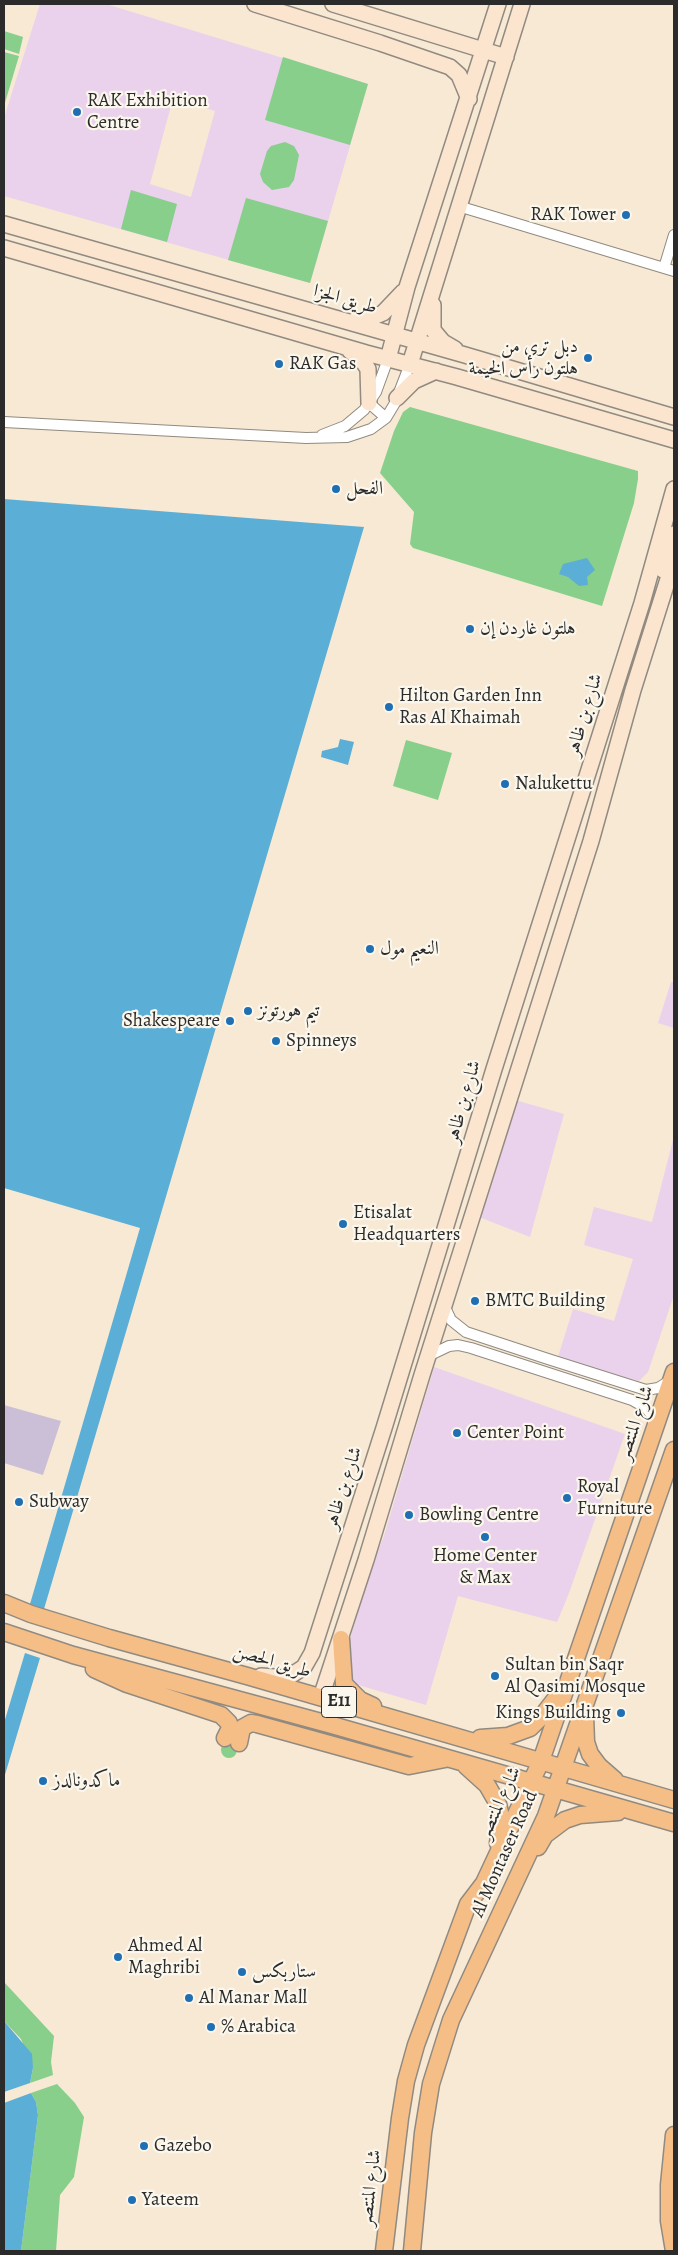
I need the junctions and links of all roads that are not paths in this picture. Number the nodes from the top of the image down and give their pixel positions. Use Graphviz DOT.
graph roads {
  1 [pos="255,4"];
  2 [pos="333,4"];
  3 [pos="522,4"];
  4 [pos="495,11"];
  5 [pos="439,36"];
  6 [pos="380,43"];
  7 [pos="463,44"];
  8 [pos="483,50"];
  9 [pos="506,58"];
  10 [pos="469,99"];
  11 [pos="458,206"];
  12 [pos="4,224"];
  13 [pos="674,235"];
  14 [pos="4,248"];
  15 [pos="664,268"];
  16 [pos="674,271"];
  17 [pos="408,287"];
  18 [pos="432,294"];
  19 [pos="345,320"];
  20 [pos="394,334"];
  21 [pos="417,341"];
  22 [pos="343,346"];
  23 [pos="465,355"];
  24 [pos="388,359"];
  25 [pos="410,364"];
  26 [pos="436,371"];
  27 [pos="397,398"];
  28 [pos="369,403"];
  29 [pos="674,417"];
  30 [pos="386,418"];
  31 [pos="4,422"];
  32 [pos="649,432"];
  33 [pos="306,438"];
  34 [pos="674,440"];
  35 [pos="674,452"];
  36 [pos="673,498"];
  37 [pos="674,534"];
  38 [pos="674,560"];
  39 [pos="663,593"];
  40 [pos="635,622"];
  41 [pos="633,690"];
  42 [pos="559,865"];
  43 [pos="563,927"];
  44 [pos="444,1305"];
  45 [pos="466,1332"];
  46 [pos="458,1345"];
  47 [pos="428,1356"];
  48 [pos="673,1376"];
  49 [pos="640,1388"];
  50 [pos="632,1400"];
  51 [pos="384,1428"];
  52 [pos="654,1433"];
  53 [pos="674,1450"];
  54 [pos="394,1468"];
  55 [pos="4,1602"];
  56 [pos="4,1632"];
  57 [pos="341,1638"];
  58 [pos="73,1655"];
  59 [pos="247,1676"];
  60 [pos="568,1681"];
  61 [pos="167,1682"];
  62 [pos="321,1697"];
  63 [pos="585,1705"];
  64 [pos="397,1719"];
  65 [pos="454,1736"];
  66 [pos="455,1760"];
  67 [pos="541,1761"];
  68 [pos="563,1767"];
  69 [pos="532,1784"];
  70 [pos="621,1784"];
  71 [pos="555,1790"];
  72 [pos="674,1800"];
  73 [pos="630,1811"];
  74 [pos="674,1823"];
  75 [pos="484,1883"];
  76 [pos="510,1892"];
  77 [pos="406,2081"];
  78 [pos="423,2133"];
  79 [pos="674,2135"];
  80 [pos="384,2251"];
  81 [pos="412,2251"];
  82 [pos="674,2251"];
  1 -- 6 [label="street"];
  2 -- 5 [label="street"];
  3 -- 9 [label="street"];
  4 -- 7 [label="street"];
  4 -- 8 [label="street"];
  5 -- 6 [label="street"];
  5 -- 7 [label="street"];
  6 -- 10 [label="street"];
  7 -- 8 [label="street"];
  8 -- 9 [label="street"];
  8 -- 10 [label="street"];
  9 -- 11 [label="street"];
  10 -- 17 [label="street"];
  11 -- 15 [label="street"];
  11 -- 18 [label="street"];
  12 -- 19 [label="street, طريق الجزا"];
  13 -- 15 [label="street"];
  14 -- 22 [label="street"];
  15 -- 16 [label="street"];
  17 -- 19 [label="street"];
  17 -- 20 [label="street"];
  18 -- 21 [label="street"];
  18 -- 23 [label="street"];
  19 -- 20 [label="street, طريق الجزا"];
  20 -- 21 [label="street, طريق الجزا"];
  20 -- 24 [label="street"];
  21 -- 23 [label="street, طريق الجزا"];
  21 -- 25 [label="street"];
  22 -- 24 [label="street"];
  22 -- 28 [label="street"];
  23 -- 29 [label="street, طريق الجزا"];
  24 -- 25 [label="street"];
  24 -- 28 [label="street"];
  25 -- 26 [label="street"];
  25 -- 27 [label="street"];
  26 -- 27 [label="street"];
  26 -- 32 [label="street"];
  27 -- 30 [label="street"];
  28 -- 30 [label="street"];
  28 -- 33 [label="street"];
  30 -- 33 [label="street"];
  31 -- 33 [label="street"];
  32 -- 34 [label="street"];
  32 -- 35 [label="street"];
  36 -- 40 [label="street, شارع بن ظاهر"];
  37 -- 39 [label="street"];
  38 -- 39 [label="street, شارع بن ظاهر"];
  39 -- 41 [label="street, شارع بن ظاهر"];
  40 -- 41 [label="street"];
  40 -- 42 [label="street, شارع بن ظاهر"];
  41 -- 43 [label="street, شارع بن ظاهر"];
  42 -- 43 [label="street"];
  42 -- 51 [label="street, شارع بن ظاهر"];
  43 -- 44 [label="street, شارع بن ظاهر"];
  44 -- 45 [label="street"];
  44 -- 47 [label="street, شارع بن ظاهر"];
  45 -- 46 [label="street"];
  45 -- 49 [label="street"];
  46 -- 47 [label="street"];
  46 -- 50 [label="street"];
  47 -- 54 [label="street, شارع بن ظاهر"];
  48 -- 49 [label="street"];
  48 -- 52 [label="main road, شارع المنتصر"];
  49 -- 50 [label="street"];
  50 -- 52 [label="street"];
  51 -- 54 [label="street"];
  51 -- 59 [label="street, شارع بن ظاهر"];
  52 -- 60 [label="main road, شارع المنتصر"];
  53 -- 63 [label="main road, Al Montaser Road"];
  54 -- 57 [label="street, شارع بن ظاهر"];
  55 -- 59 [label="main road, طريق الحصن / E11"];
  56 -- 58 [label="main road, E11"];
  57 -- 62 [label="street, شارع بن ظاهر"];
  57 -- 64 [label="main road"];
  58 -- 61 [label="main road, E11"];
  58 -- 66 [label="main road"];
  59 -- 62 [label="main road, طريق الحصن / E11"];
  60 -- 65 [label="main road"];
  60 -- 67 [label="main road, شارع المنتصر"];
  61 -- 62 [label="main road"];
  61 -- 66 [label="main road, E11"];
  62 -- 64 [label="main road, طريق الحصن / E11"];
  63 -- 68 [label="main road, Al Montaser Road"];
  63 -- 70 [label="main road"];
  64 -- 65 [label="main road, طريق الحصن / E11"];
  65 -- 67 [label="main road, طريق الحصن / E11"];
  66 -- 69 [label="main road, E11"];
  66 -- 75 [label="main road"];
  67 -- 68 [label="main road, طريق الحصن / E11"];
  67 -- 69 [label="main road, شارع المنتصر"];
  68 -- 70 [label="main road, طريق الحصن / E11"];
  68 -- 71 [label="main road, Al Montaser Road"];
  69 -- 71 [label="main road, E11"];
  69 -- 75 [label="main road, شارع المنتصر"];
  70 -- 72 [label="main road, طريق الحصن / E11"];
  71 -- 73 [label="main road, E11"];
  71 -- 76 [label="main road, Al Montaser Road"];
  73 -- 74 [label="main road, E11"];
  73 -- 76 [label="main road"];
  75 -- 77 [label="main road, شارع المنتصر"];
  76 -- 78 [label="main road, Al Montaser Road"];
  77 -- 78 [label="main road"];
  77 -- 80 [label="main road, شارع المنتصر"];
  78 -- 81 [label="main road, Al Montaser Road"];
  79 -- 82 [label="main road"];
}
